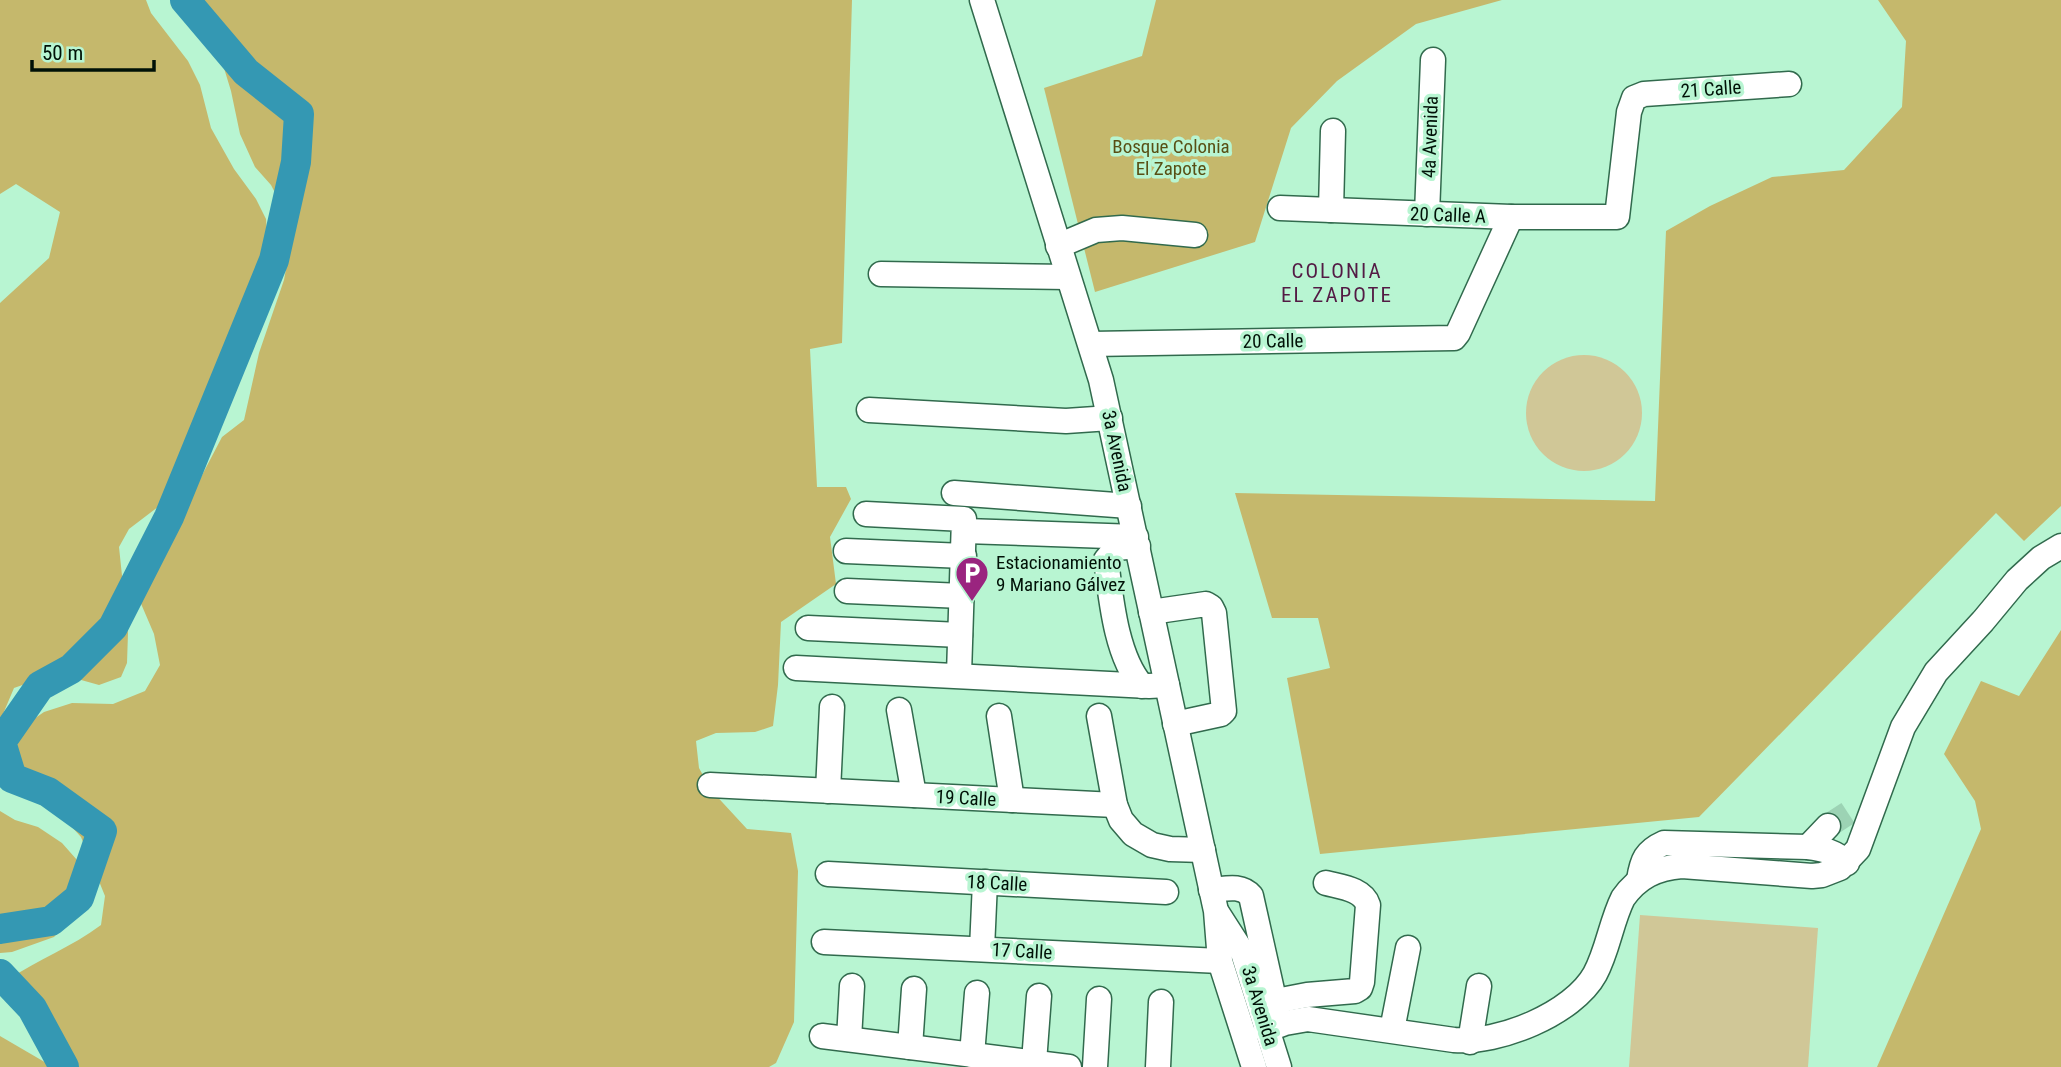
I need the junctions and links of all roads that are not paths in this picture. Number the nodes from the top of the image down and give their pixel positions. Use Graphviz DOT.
graph roads {
  1 [pos="982,0"];
  2 [pos="1433,60"];
  3 [pos="1789,84"];
  4 [pos="1333,131"];
  5 [pos="1279,208"];
  6 [pos="1331,210"];
  7 [pos="1427,214"];
  8 [pos="1511,217"];
  9 [pos="1617,217"];
  10 [pos="1195,235"];
  11 [pos="1058,246"];
  12 [pos="881,274"];
  13 [pos="1068,277"];
  14 [pos="1091,344"];
  15 [pos="869,410"];
  16 [pos="1110,418"];
  17 [pos="954,493"];
  18 [pos="1129,506"];
  19 [pos="866,514"];
  20 [pos="965,531"];
  21 [pos="1137,542"];
  22 [pos="2061,546"];
  23 [pos="846,551"];
  24 [pos="964,556"];
  25 [pos="847,591"];
  26 [pos="962,596"];
  27 [pos="1151,612"];
  28 [pos="808,628"];
  29 [pos="960,635"];
  30 [pos="796,668"];
  31 [pos="958,674"];
  32 [pos="1142,685"];
  33 [pos="1167,685"];
  34 [pos="832,707"];
  35 [pos="899,710"];
  36 [pos="999,716"];
  37 [pos="1099,716"];
  38 [pos="1175,724"];
  39 [pos="709,785"];
  40 [pos="828,791"];
  41 [pos="914,795"];
  42 [pos="1876,799"];
  43 [pos="1012,800"];
  44 [pos="1115,805"];
  45 [pos="1808,847"];
  46 [pos="1203,850"];
  47 [pos="1847,863"];
  48 [pos="828,874"];
  49 [pos="1639,880"];
  50 [pos="985,882"];
  51 [pos="1326,883"];
  52 [pos="1166,892"];
  53 [pos="1213,900"];
  54 [pos="824,942"];
  55 [pos="1408,948"];
  56 [pos="982,949"];
  57 [pos="1220,961"];
  58 [pos="852,986"];
  59 [pos="1479,986"];
  60 [pos="914,989"];
  61 [pos="977,993"];
  62 [pos="1040,996"];
  63 [pos="1099,999"];
  64 [pos="1161,1002"];
  65 [pos="1274,1018"];
  66 [pos="1392,1030"];
  67 [pos="822,1036"];
  68 [pos="849,1039"];
  69 [pos="1470,1042"];
  70 [pos="910,1047"];
  71 [pos="972,1055"];
  72 [pos="1034,1062"];
  73 [pos="1069,1067"];
  74 [pos="1095,1067"];
  75 [pos="1158,1067"];
  76 [pos="1254,1067"];
  77 [pos="1279,1067"];
  1 -- 11 [label="street, 3a Avenida"];
  2 -- 7 [label="street, 4a Avenida"];
  3 -- 9 [label="street, 21 Calle"];
  4 -- 6 [label="street"];
  5 -- 6 [label="street, 20 Calle A"];
  6 -- 7 [label="street, 20 Calle A"];
  7 -- 8 [label="street, 20 Calle A"];
  8 -- 9 [label="street, 20 Calle A"];
  8 -- 14 [label="street, 20 Calle"];
  10 -- 11 [label="street"];
  11 -- 13 [label="street, 3a Avenida"];
  12 -- 13 [label="street"];
  13 -- 14 [label="street, 3a Avenida"];
  14 -- 16 [label="street, 3a Avenida"];
  15 -- 16 [label="street"];
  16 -- 18 [label="street, 3a Avenida"];
  17 -- 18 [label="street"];
  18 -- 21 [label="street, 3a Avenida"];
  19 -- 20 [label="street"];
  20 -- 21 [label="street"];
  20 -- 24 [label="street"];
  21 -- 27 [label="street, 3a Avenida"];
  21 -- 32 [label="street"];
  22 -- 42 [label="street"];
  23 -- 24 [label="street"];
  24 -- 26 [label="street"];
  25 -- 26 [label="street"];
  26 -- 29 [label="street"];
  27 -- 33 [label="street, 3a Avenida"];
  27 -- 38 [label="street"];
  28 -- 29 [label="street"];
  29 -- 31 [label="street"];
  30 -- 31 [label="street"];
  31 -- 32 [label="street"];
  32 -- 33 [label="street"];
  33 -- 38 [label="street, 3a Avenida"];
  34 -- 40 [label="street"];
  35 -- 41 [label="street"];
  36 -- 43 [label="street"];
  37 -- 44 [label="street"];
  38 -- 46 [label="street, 3a Avenida"];
  39 -- 40 [label="street, 19 Calle"];
  40 -- 41 [label="street, 19 Calle"];
  41 -- 43 [label="street, 19 Calle"];
  42 -- 45 [label="street"];
  42 -- 47 [label="street"];
  43 -- 44 [label="street, 19 Calle"];
  44 -- 46 [label="street"];
  45 -- 47 [label="street"];
  45 -- 49 [label="street"];
  46 -- 53 [label="street, 3a Avenida"];
  47 -- 49 [label="street"];
  48 -- 50 [label="street, 18 Calle"];
  49 -- 69 [label="street"];
  50 -- 52 [label="street, 18 Calle"];
  50 -- 56 [label="street"];
  51 -- 65 [label="street"];
  53 -- 57 [label="street, 3a Avenida"];
  53 -- 65 [label="street, 3a Avenida"];
  53 -- 65 [label="street"];
  54 -- 56 [label="street, 17 Calle"];
  55 -- 66 [label="street"];
  56 -- 57 [label="street, 17 Calle"];
  57 -- 76 [label="street, 3a Avenida"];
  58 -- 68 [label="street"];
  59 -- 69 [label="street"];
  60 -- 70 [label="street"];
  61 -- 71 [label="street"];
  62 -- 72 [label="street"];
  63 -- 74 [label="street"];
  64 -- 75 [label="street"];
  65 -- 66 [label="street"];
  65 -- 77 [label="street, 3a Avenida"];
  66 -- 69 [label="street"];
  67 -- 68 [label="street"];
  68 -- 70 [label="street"];
  70 -- 71 [label="street"];
  71 -- 72 [label="street"];
  72 -- 73 [label="street"];
}
